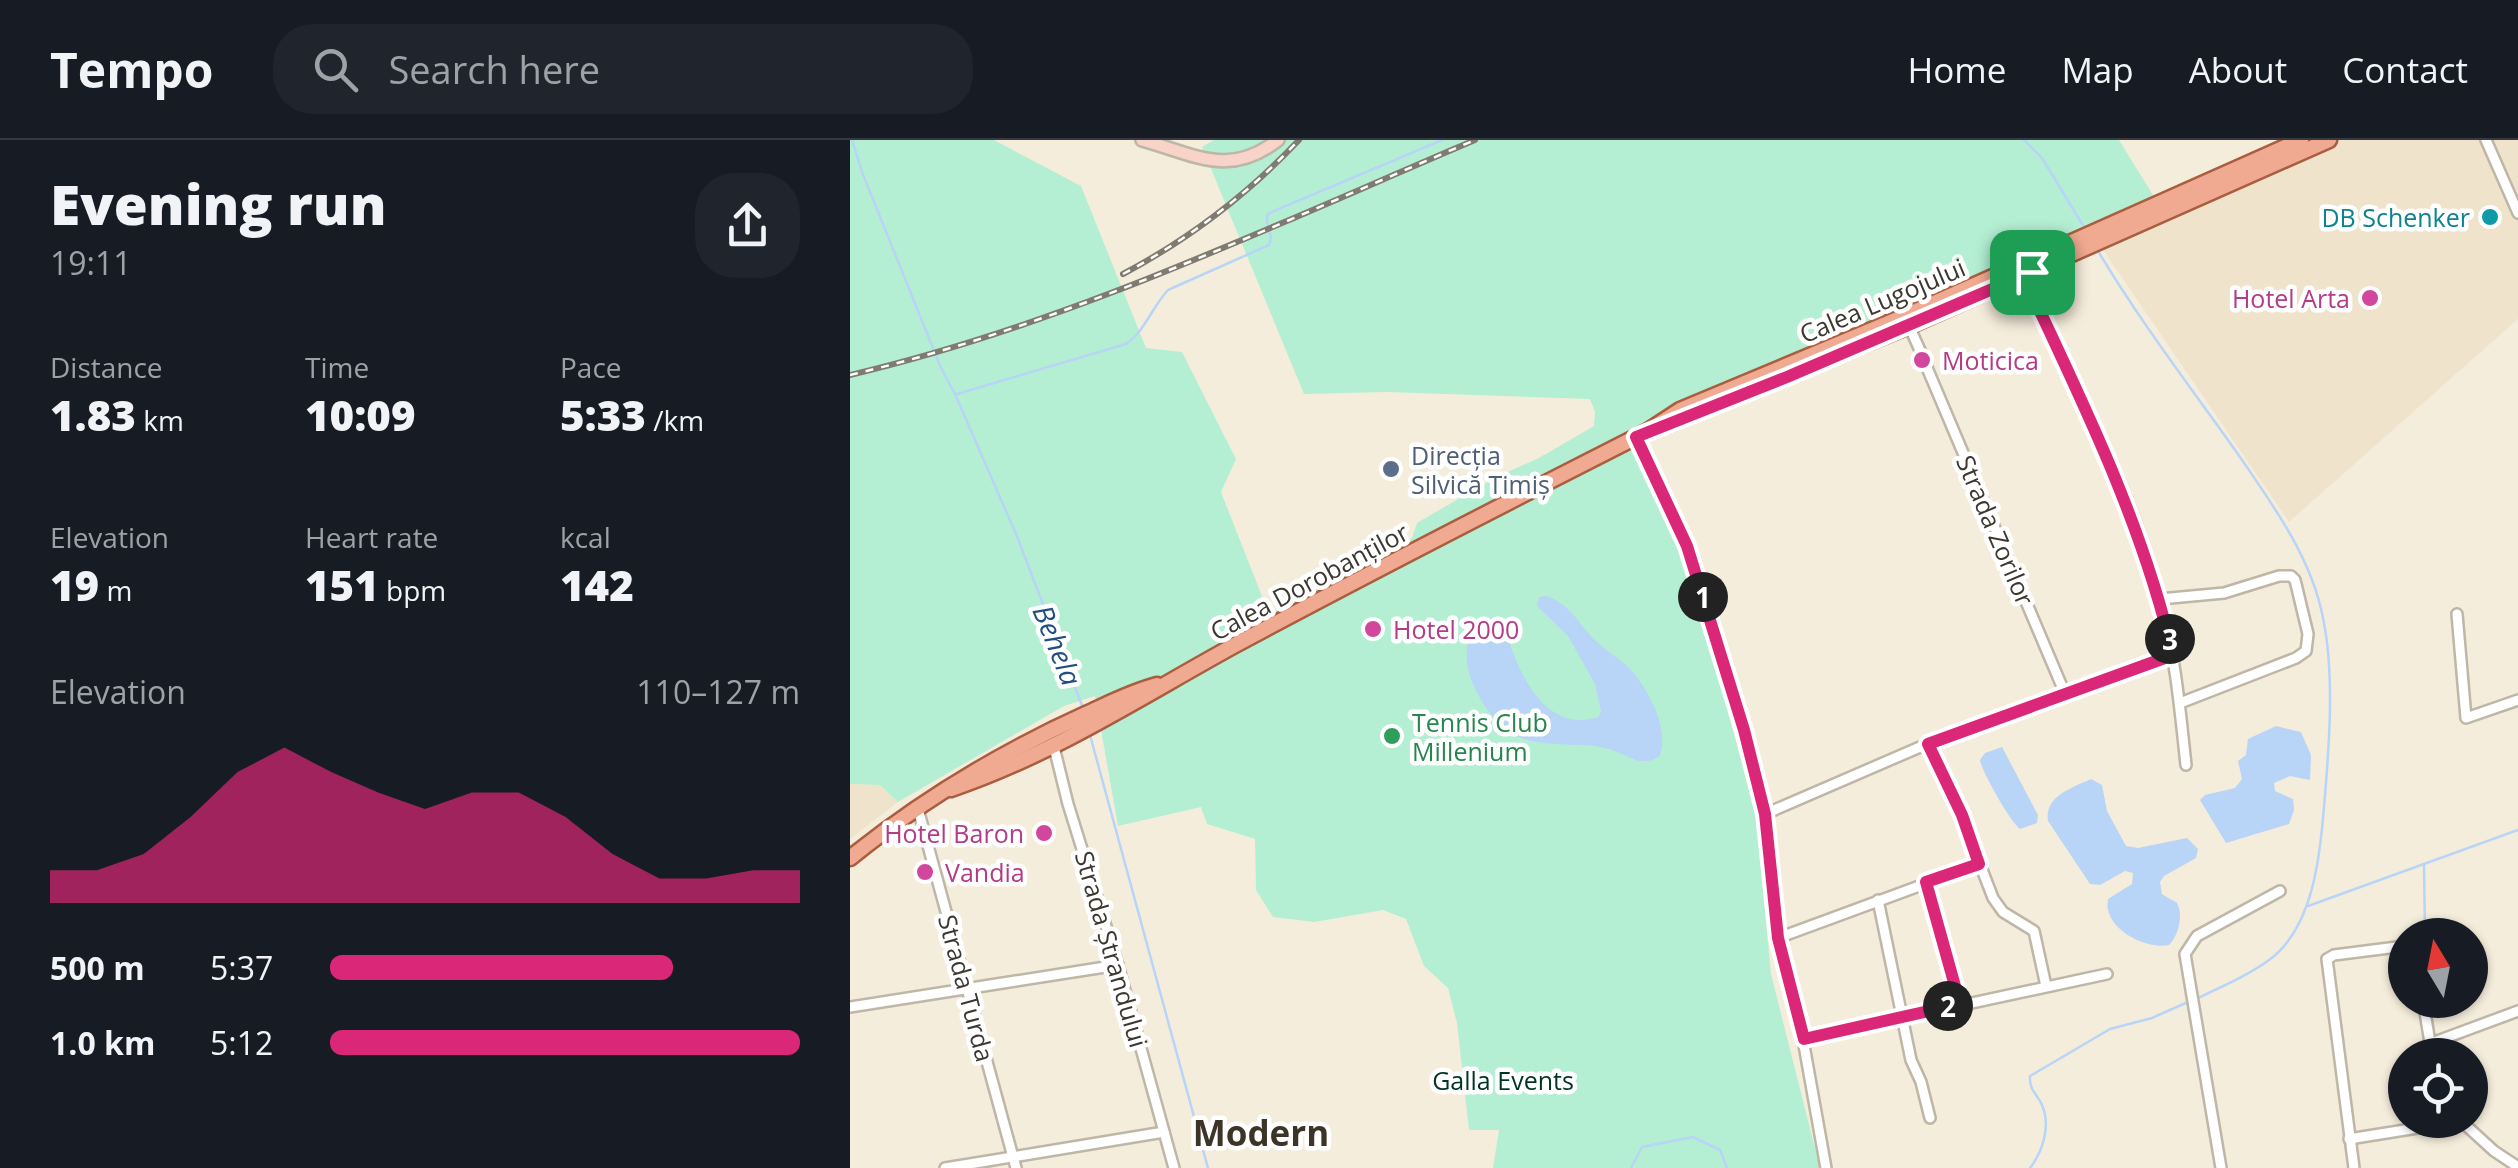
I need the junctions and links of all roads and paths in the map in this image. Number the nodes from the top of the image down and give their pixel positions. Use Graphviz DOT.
graph roads {
  1 [pos="1142,140"];
  2 [pos="1278,140"];
  3 [pos="2301,140"];
  4 [pos="2328,140"];
  5 [pos="2486,140"];
  6 [pos="2518,213"];
  7 [pos="2032,272"];
  8 [pos="2013,280"];
  9 [pos="2030,290"];
  10 [pos="1909,326"];
  11 [pos="1642,434"];
  12 [pos="2160,599"];
  13 [pos="2458,614"];
  14 [pos="2173,655"];
  15 [pos="2066,696"];
  16 [pos="2518,700"];
  17 [pos="2180,704"];
  18 [pos="1079,724"];
  19 [pos="1050,730"];
  20 [pos="1928,744"];
  21 [pos="1054,746"];
  22 [pos="2186,765"];
  23 [pos="950,789"];
  24 [pos="918,809"];
  25 [pos="1765,814"];
  26 [pos="850,858"];
  27 [pos="1979,864"];
  28 [pos="1926,882"];
  29 [pos="2280,891"];
  30 [pos="1878,900"];
  31 [pos="1778,938"];
  32 [pos="2388,948"];
  33 [pos="1118,965"];
  34 [pos="2107,974"];
  35 [pos="2046,986"];
  36 [pos="967,989"];
  37 [pos="1960,1004"];
  38 [pos="850,1007"];
  39 [pos="2518,1012"];
  40 [pos="1902,1016"];
  41 [pos="2456,1038"];
  42 [pos="1804,1039"];
  43 [pos="1930,1118"];
  44 [pos="1164,1132"];
  45 [pos="2388,1133"];
  46 [pos="2481,1138"];
  47 [pos="2349,1139"];
  48 [pos="1015,1162"];
  49 [pos="2518,1167"];
  50 [pos="945,1168"];
  51 [pos="1174,1168"];
  52 [pos="1826,1168"];
  53 [pos="2221,1168"];
  54 [pos="2354,1168"];
  1 -- 2 [label="street"];
  3 -- 11 [label="main road, Calea Lugojului"];
  4 -- 7 [label="main road, Calea Lugojului"];
  5 -- 6 [label="street"];
  7 -- 8 [label="main road, Calea Lugojului"];
  7 -- 9 [label="street"];
  8 -- 9 [label="street"];
  8 -- 10 [label="main road, Calea Lugojului"];
  9 -- 12 [label="street"];
  10 -- 11 [label="main road, Calea Lugojului"];
  10 -- 15 [label="street, Strada Zorilor"];
  11 -- 18 [label="main road, Calea Dorobanților"];
  11 -- 25 [label="street"];
  12 -- 14 [label="street"];
  12 -- 17 [label="street"];
  13 -- 16 [label="street"];
  14 -- 15 [label="street"];
  14 -- 17 [label="street"];
  15 -- 20 [label="street"];
  17 -- 22 [label="street"];
  18 -- 19 [label="main road, Calea Dorobanților"];
  18 -- 21 [label="main road, Calea Dorobanților"];
  19 -- 21 [label="street, Strada Ștrandului"];
  19 -- 23 [label="main road, Calea Dorobanților"];
  20 -- 25 [label="street"];
  20 -- 27 [label="street"];
  21 -- 23 [label="main road, Calea Dorobanților"];
  21 -- 33 [label="street, Strada Ștrandului"];
  23 -- 24 [label="main road, Calea Dorobanților"];
  24 -- 26 [label="main road, Calea Dorobanților"];
  24 -- 36 [label="street, Strada Turda"];
  25 -- 31 [label="street"];
  27 -- 28 [label="street"];
  27 -- 35 [label="street"];
  28 -- 30 [label="street"];
  28 -- 37 [label="street"];
  29 -- 53 [label="street"];
  30 -- 31 [label="street"];
  30 -- 40 [label="street"];
  31 -- 42 [label="street"];
  32 -- 47 [label="street"];
  33 -- 36 [label="street"];
  33 -- 44 [label="street, Strada Ștrandului"];
  34 -- 35 [label="street"];
  35 -- 37 [label="street"];
  36 -- 38 [label="street"];
  36 -- 48 [label="street, Strada Turda"];
  37 -- 40 [label="street"];
  39 -- 41 [label="street"];
  40 -- 42 [label="street"];
  40 -- 43 [label="street"];
  42 -- 52 [label="street"];
  44 -- 48 [label="street"];
  44 -- 51 [label="street, Strada Ștrandului"];
  45 -- 47 [label="street"];
  46 -- 49 [label="street"];
  47 -- 54 [label="street"];
  48 -- 50 [label="street"];
}
